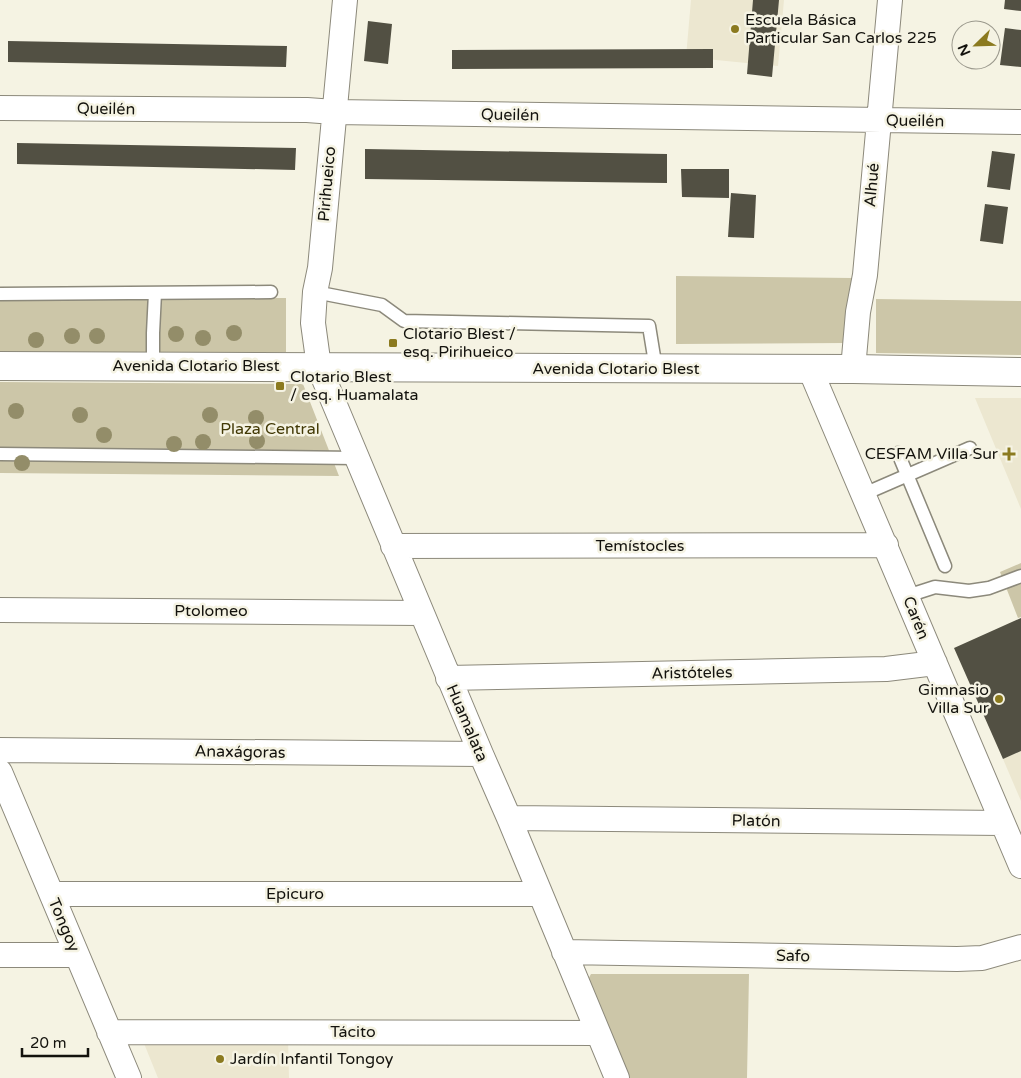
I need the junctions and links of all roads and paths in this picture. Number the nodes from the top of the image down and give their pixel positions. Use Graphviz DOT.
graph roads {
  1 [pos="345,0"];
  2 [pos="890,0"];
  3 [pos="0,108"];
  4 [pos="334,112"];
  5 [pos="878,120"];
  6 [pos="1021,122"];
  7 [pos="271,292"];
  8 [pos="315,292"];
  9 [pos="156,293"];
  10 [pos="0,294"];
  11 [pos="0,366"];
  12 [pos="153,366"];
  13 [pos="318,367"];
  14 [pos="656,369"];
  15 [pos="810,369"];
  16 [pos="853,370"];
  17 [pos="1021,372"];
  18 [pos="970,448"];
  19 [pos="898,453"];
  20 [pos="0,454"];
  21 [pos="356,458"];
  22 [pos="907,475"];
  23 [pos="864,494"];
  24 [pos="886,545"];
  25 [pos="393,546"];
  26 [pos="945,566"];
  27 [pos="1021,576"];
  28 [pos="907,596"];
  29 [pos="0,610"];
  30 [pos="421,613"];
  31 [pos="935,663"];
  32 [pos="448,678"];
  33 [pos="0,750"];
  34 [pos="481,754"];
  35 [pos="0,772"];
  36 [pos="9,815"];
  37 [pos="509,818"];
  38 [pos="1002,823"];
  39 [pos="1021,866"];
  40 [pos="52,894"];
  41 [pos="539,894"];
  42 [pos="1021,947"];
  43 [pos="564,952"];
  44 [pos="0,955"];
  45 [pos="77,955"];
  46 [pos="109,1032"];
  47 [pos="598,1033"];
  48 [pos="129,1078"];
  49 [pos="617,1078"];
  1 -- 4 [label="street, Pirihueico"];
  2 -- 5 [label="street, Alhué"];
  3 -- 4 [label="street, Queilén"];
  4 -- 5 [label="street, Queilén"];
  4 -- 8 [label="street, Pirihueico"];
  5 -- 6 [label="street, Queilén"];
  5 -- 16 [label="street, Alhué"];
  7 -- 9 [label="lane"];
  8 -- 13 [label="street, Pirihueico"];
  8 -- 14 [label="lane"];
  9 -- 10 [label="lane"];
  9 -- 12 [label="lane"];
  11 -- 12 [label="main road, Avenida Clotario Blest"];
  12 -- 13 [label="main road, Avenida Clotario Blest"];
  13 -- 14 [label="main road, Avenida Clotario Blest"];
  13 -- 21 [label="street, Huamalata"];
  14 -- 15 [label="main road, Avenida Clotario Blest"];
  15 -- 16 [label="main road, Avenida Clotario Blest"];
  15 -- 23 [label="street, Carén"];
  16 -- 17 [label="main road, Avenida Clotario Blest"];
  18 -- 22 [label="lane"];
  19 -- 22 [label="lane"];
  20 -- 21 [label="lane"];
  21 -- 25 [label="street, Huamalata"];
  22 -- 23 [label="lane"];
  22 -- 26 [label="lane"];
  23 -- 24 [label="street, Carén"];
  24 -- 25 [label="street, Temístocles"];
  24 -- 28 [label="street, Carén"];
  25 -- 30 [label="street, Huamalata"];
  27 -- 28 [label="lane"];
  28 -- 31 [label="street, Carén"];
  29 -- 30 [label="street, Ptolomeo"];
  30 -- 32 [label="street, Huamalata"];
  31 -- 32 [label="street, Aristóteles"];
  31 -- 38 [label="street, Carén"];
  32 -- 34 [label="street, Huamalata"];
  33 -- 34 [label="street, Anaxágoras"];
  34 -- 37 [label="street, Huamalata"];
  35 -- 36 [label="street, Tongoy"];
  36 -- 40 [label="street, Tongoy"];
  37 -- 38 [label="street, Platón"];
  37 -- 41 [label="street, Huamalata"];
  38 -- 39 [label="street, Carén"];
  40 -- 41 [label="street, Epicuro"];
  40 -- 45 [label="street, Tongoy"];
  41 -- 43 [label="street, Huamalata"];
  42 -- 43 [label="street, Safo"];
  43 -- 47 [label="street, Huamalata"];
  44 -- 45 [label="street"];
  45 -- 46 [label="street, Tongoy"];
  46 -- 47 [label="street, Tácito"];
  46 -- 48 [label="street, Tongoy"];
  47 -- 49 [label="street, Huamalata"];
}
